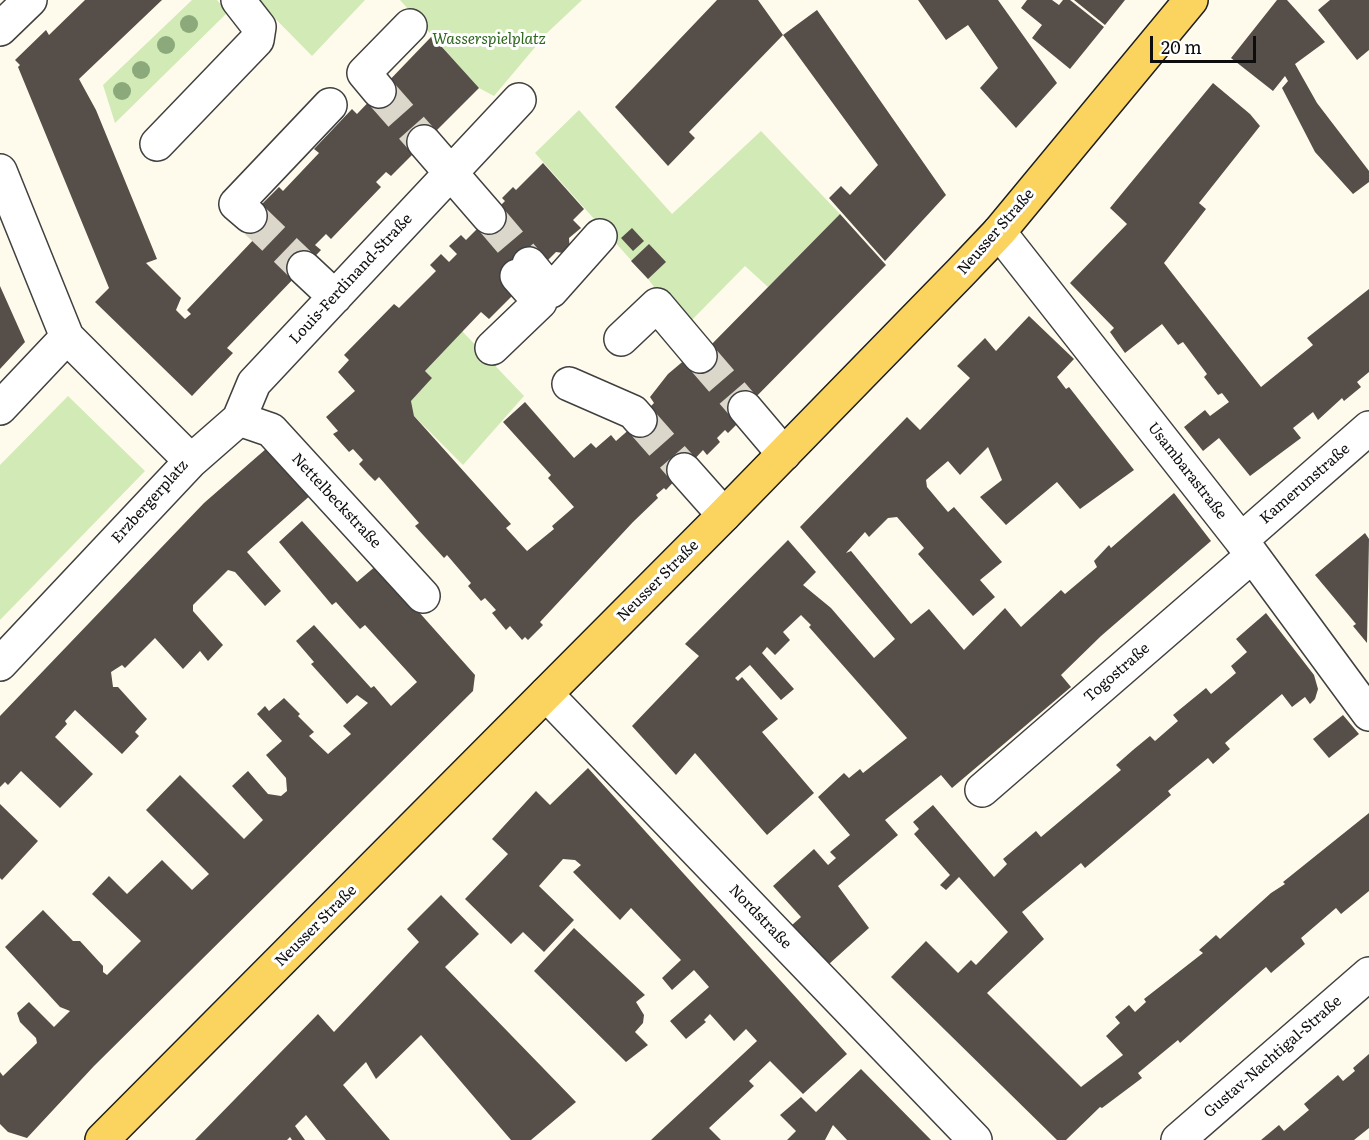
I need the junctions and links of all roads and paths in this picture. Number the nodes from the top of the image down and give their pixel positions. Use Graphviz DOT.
graph roads {
  1 [pos="30,0"];
  2 [pos="238,0"];
  3 [pos="1191,0"];
  4 [pos="410,26"];
  5 [pos="0,29"];
  6 [pos="379,91"];
  7 [pos="519,100"];
  8 [pos="330,105"];
  9 [pos="424,142"];
  10 [pos="157,144"];
  11 [pos="0,171"];
  12 [pos="444,180"];
  13 [pos="250,216"];
  14 [pos="482,224"];
  15 [pos="999,232"];
  16 [pos="600,236"];
  17 [pos="304,268"];
  18 [pos="335,297"];
  19 [pos="67,337"];
  20 [pos="621,339"];
  21 [pos="492,348"];
  22 [pos="700,356"];
  23 [pos="569,384"];
  24 [pos="0,408"];
  25 [pos="745,408"];
  26 [pos="239,419"];
  27 [pos="640,420"];
  28 [pos="1369,428"];
  29 [pos="784,454"];
  30 [pos="191,461"];
  31 [pos="684,470"];
  32 [pos="724,515"];
  33 [pos="1247,548"];
  34 [pos="423,596"];
  35 [pos="0,664"];
  36 [pos="546,694"];
  37 [pos="1369,714"];
  38 [pos="982,790"];
  39 [pos="1369,975"];
  40 [pos="102,1140"];
  41 [pos="975,1140"];
  42 [pos="1178,1140"];
  1 -- 5 [label="street"];
  2 -- 10 [label="street"];
  3 -- 15 [label="main road, Neusser Straße"];
  4 -- 6 [label="street"];
  7 -- 12 [label="street, Louis-Ferdinand-Straße"];
  8 -- 13 [label="street"];
  9 -- 12 [label="street"];
  11 -- 19 [label="street"];
  12 -- 14 [label="street"];
  12 -- 18 [label="street, Louis-Ferdinand-Straße"];
  15 -- 29 [label="main road, Neusser Straße"];
  15 -- 33 [label="street, Usambarastraße"];
  16 -- 21 [label="street"];
  17 -- 18 [label="street"];
  18 -- 26 [label="street, Louis-Ferdinand-Straße"];
  19 -- 24 [label="street"];
  19 -- 30 [label="street, Erzbergerplatz"];
  20 -- 22 [label="street"];
  23 -- 27 [label="street"];
  25 -- 29 [label="street"];
  26 -- 30 [label="street, Louis-Ferdinand-Straße"];
  26 -- 34 [label="street, Nettelbeckstraße"];
  28 -- 33 [label="street, Kamerunstraße"];
  29 -- 32 [label="main road, Neusser Straße"];
  30 -- 35 [label="street, Erzbergerplatz"];
  31 -- 32 [label="street"];
  32 -- 36 [label="main road, Neusser Straße"];
  33 -- 37 [label="street, Usambarastraße"];
  33 -- 38 [label="street, Togostraße"];
  36 -- 40 [label="main road, Neusser Straße"];
  36 -- 41 [label="street, Nordstraße"];
  39 -- 42 [label="street, Gustav-Nachtigal-Straße"];
}
